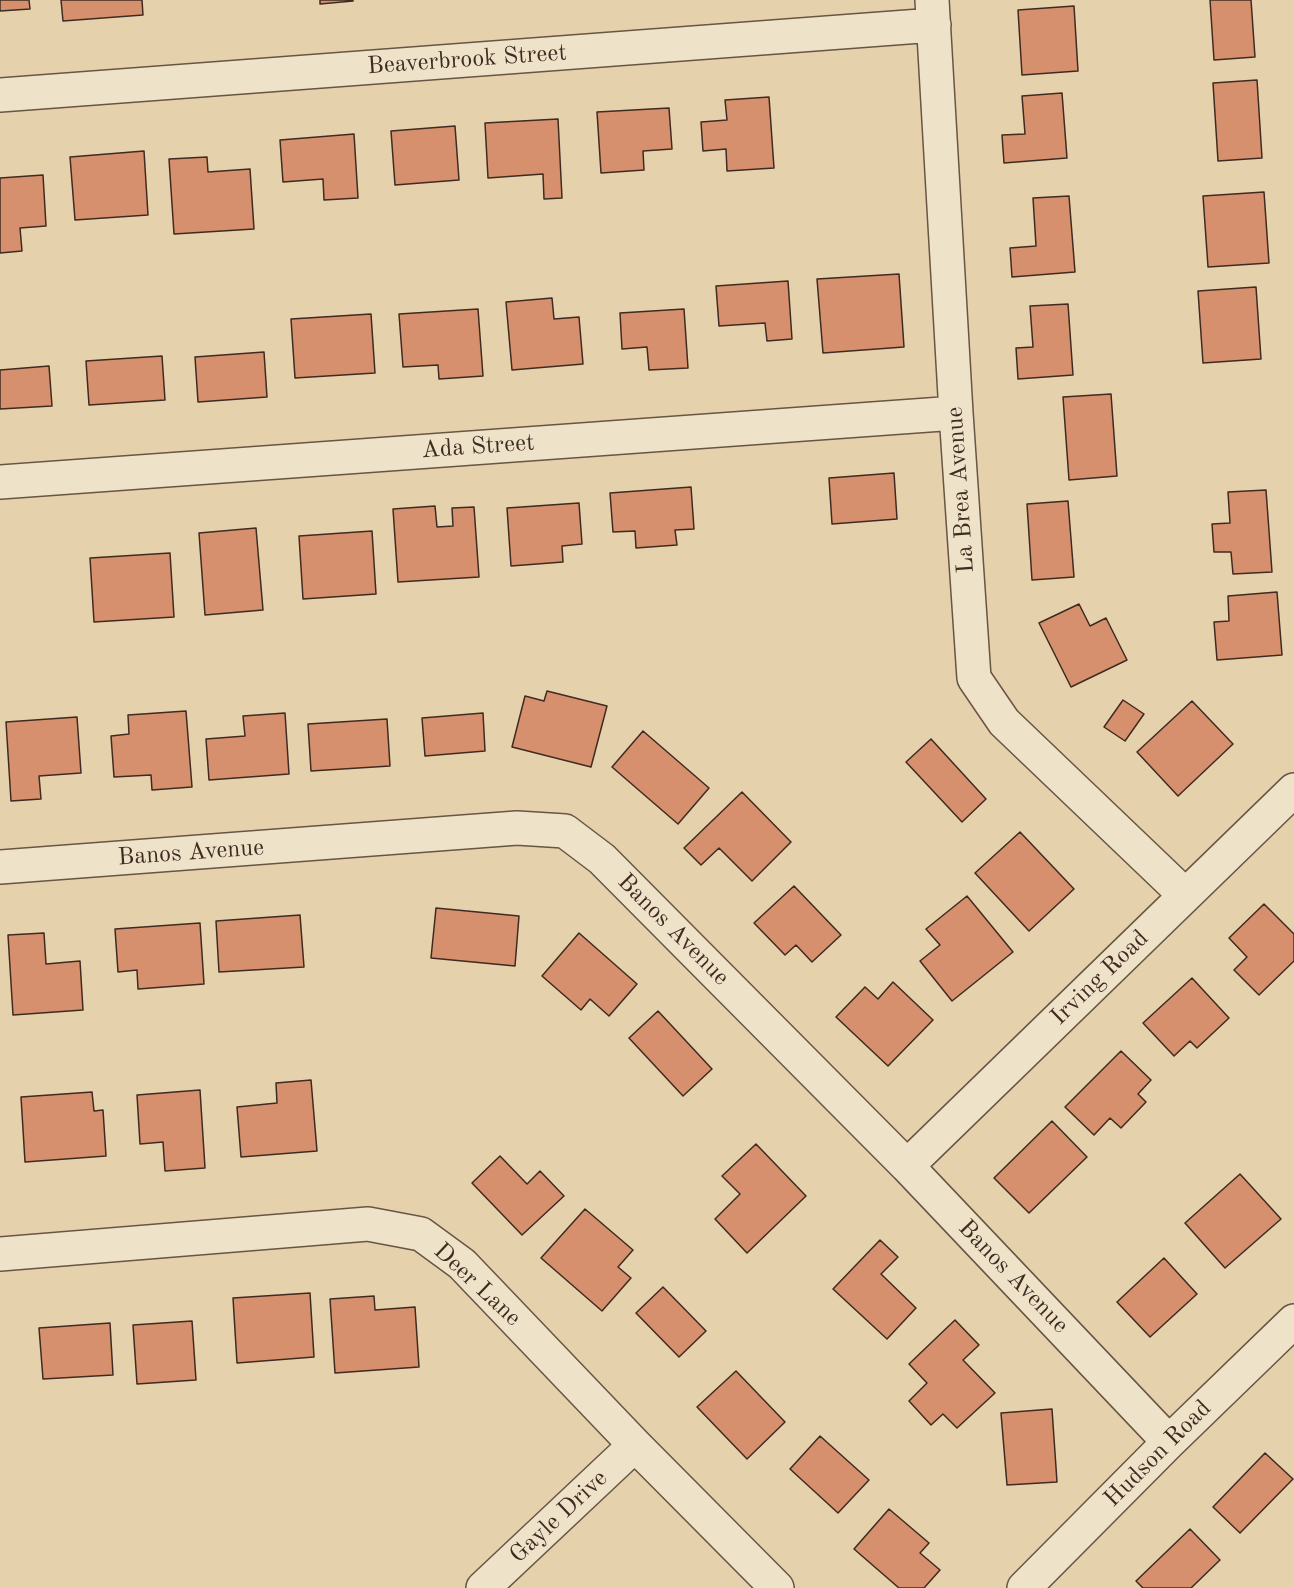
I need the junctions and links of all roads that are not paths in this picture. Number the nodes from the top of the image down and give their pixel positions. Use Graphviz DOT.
graph roads {
  1 [pos="933,13"];
  2 [pos="0,95"];
  3 [pos="956,413"];
  4 [pos="0,482"];
  5 [pos="1294,790"];
  6 [pos="0,867"];
  7 [pos="1185,895"];
  8 [pos="907,1166"];
  9 [pos="0,1254"];
  10 [pos="1294,1321"];
  11 [pos="1169,1442"];
  12 [pos="635,1445"];
  13 [pos="483,1588"];
  14 [pos="777,1588"];
  15 [pos="1024,1588"];
  1 -- 2 [label="street, Beaverbrook Street"];
  1 -- 3 [label="street, La Brea Avenue"];
  3 -- 4 [label="street, Ada Street"];
  3 -- 7 [label="street, La Brea Avenue"];
  5 -- 7 [label="street, Irving Road"];
  6 -- 8 [label="street, Banos Avenue"];
  7 -- 8 [label="street, Irving Road"];
  8 -- 11 [label="street, Banos Avenue"];
  9 -- 12 [label="street, Deer Lane"];
  10 -- 11 [label="street, Hudson Road"];
  11 -- 15 [label="street, Hudson Road"];
  12 -- 13 [label="street, Gayle Drive"];
  12 -- 14 [label="street, Deer Lane"];
}
